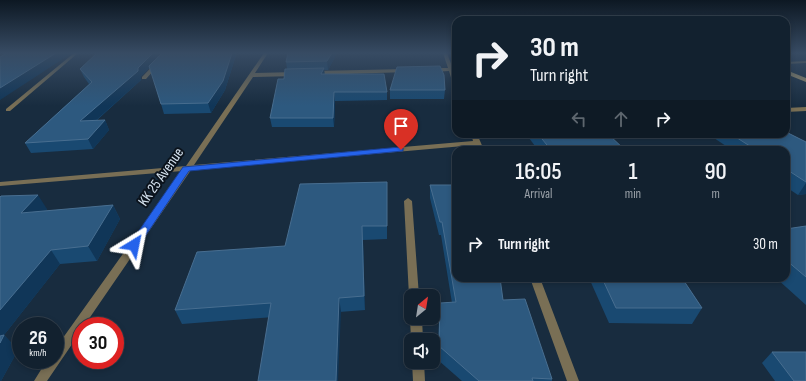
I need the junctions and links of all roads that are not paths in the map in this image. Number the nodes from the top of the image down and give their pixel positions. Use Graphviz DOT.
graph roads {
  1 [pos="55,71"];
  2 [pos="151,71"];
  3 [pos="255,71"];
  4 [pos="391,71"];
  5 [pos="300,74"];
  6 [pos="308,74"];
  7 [pos="790,74"];
  8 [pos="252,75"];
  9 [pos="144,78"];
  10 [pos="806,80"];
  11 [pos="806,109"];
  12 [pos="8,110"];
  13 [pos="790,110"];
  14 [pos="452,149"];
  15 [pos="186,169"];
  16 [pos="0,184"];
  17 [pos="408,201"];
  18 [pos="536,282"];
  19 [pos="414,289"];
  20 [pos="64,346"];
  21 [pos="48,369"];
  22 [pos="418,369"];
  23 [pos="40,381"];
  24 [pos="419,381"];
  25 [pos="573,381"];
  1 -- 12 [label="street"];
  2 -- 9 [label="street"];
  3 -- 8 [label="street, KK 25 Avenue"];
  4 -- 6 [label="street"];
  5 -- 8 [label="street"];
  7 -- 10 [label="main road"];
  8 -- 15 [label="street, KK 25 Avenue"];
  11 -- 13 [label="street"];
  14 -- 15 [label="street"];
  15 -- 16 [label="street"];
  15 -- 20 [label="street, KK 25 Avenue"];
  17 -- 19 [label="street"];
  18 -- 25 [label="street"];
  21 -- 23 [label="street, KK 25 Avenue"];
  22 -- 24 [label="street"];
}
